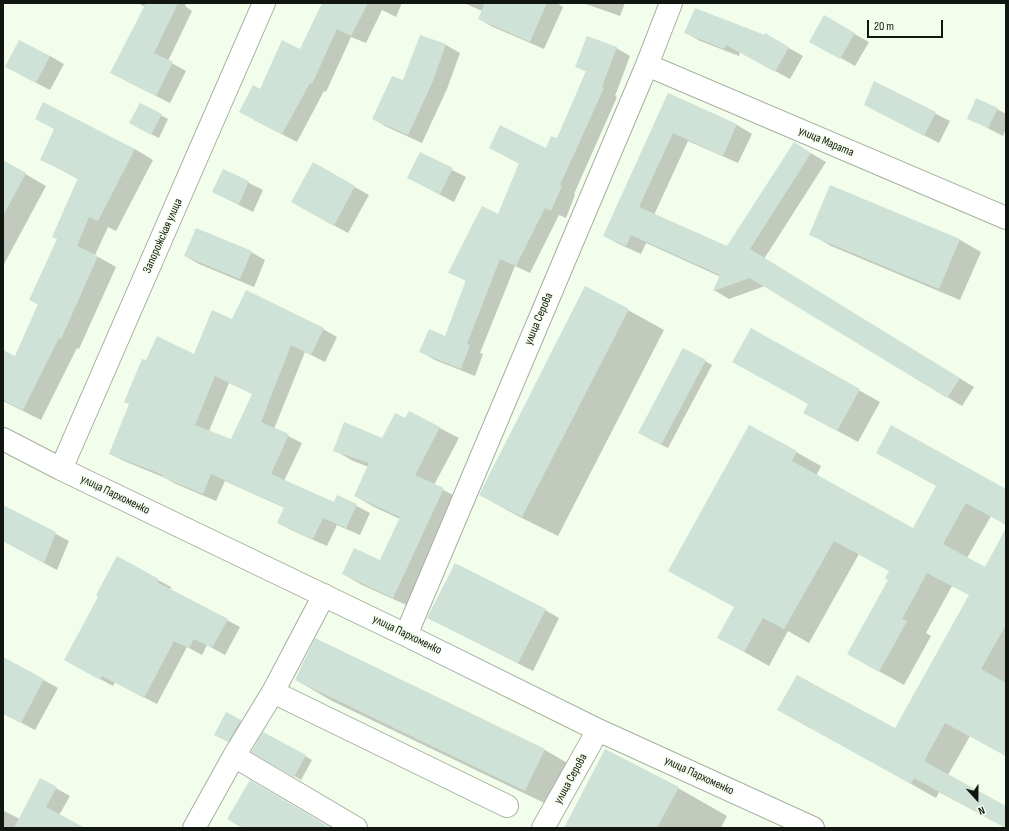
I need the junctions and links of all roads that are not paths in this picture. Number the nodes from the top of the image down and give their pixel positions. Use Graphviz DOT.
graph roads {
  1 [pos="264,3"];
  2 [pos="671,3"];
  3 [pos="647,65"];
  4 [pos="1006,218"];
  5 [pos="3,439"];
  6 [pos="61,469"];
  7 [pos="324,595"];
  8 [pos="406,634"];
  9 [pos="273,692"];
  10 [pos="598,730"];
  11 [pos="234,756"];
  12 [pos="507,806"];
  13 [pos="194,828"];
  14 [pos="356,828"];
  15 [pos="543,828"];
  16 [pos="813,828"];
  1 -- 6 [label="street, Запорожская улица"];
  2 -- 3 [label="street, улица Серова"];
  3 -- 4 [label="street, улица Марата"];
  3 -- 8 [label="street, улица Серова"];
  5 -- 6 [label="street, улица Пархоменко"];
  6 -- 7 [label="street, улица Пархоменко"];
  7 -- 8 [label="street, улица Пархоменко"];
  7 -- 9 [label="street"];
  8 -- 10 [label="street, улица Пархоменко"];
  9 -- 11 [label="street"];
  9 -- 12 [label="street"];
  10 -- 15 [label="street, улица Серова"];
  10 -- 16 [label="street, улица Пархоменко"];
  11 -- 13 [label="street"];
  11 -- 14 [label="street"];
}
